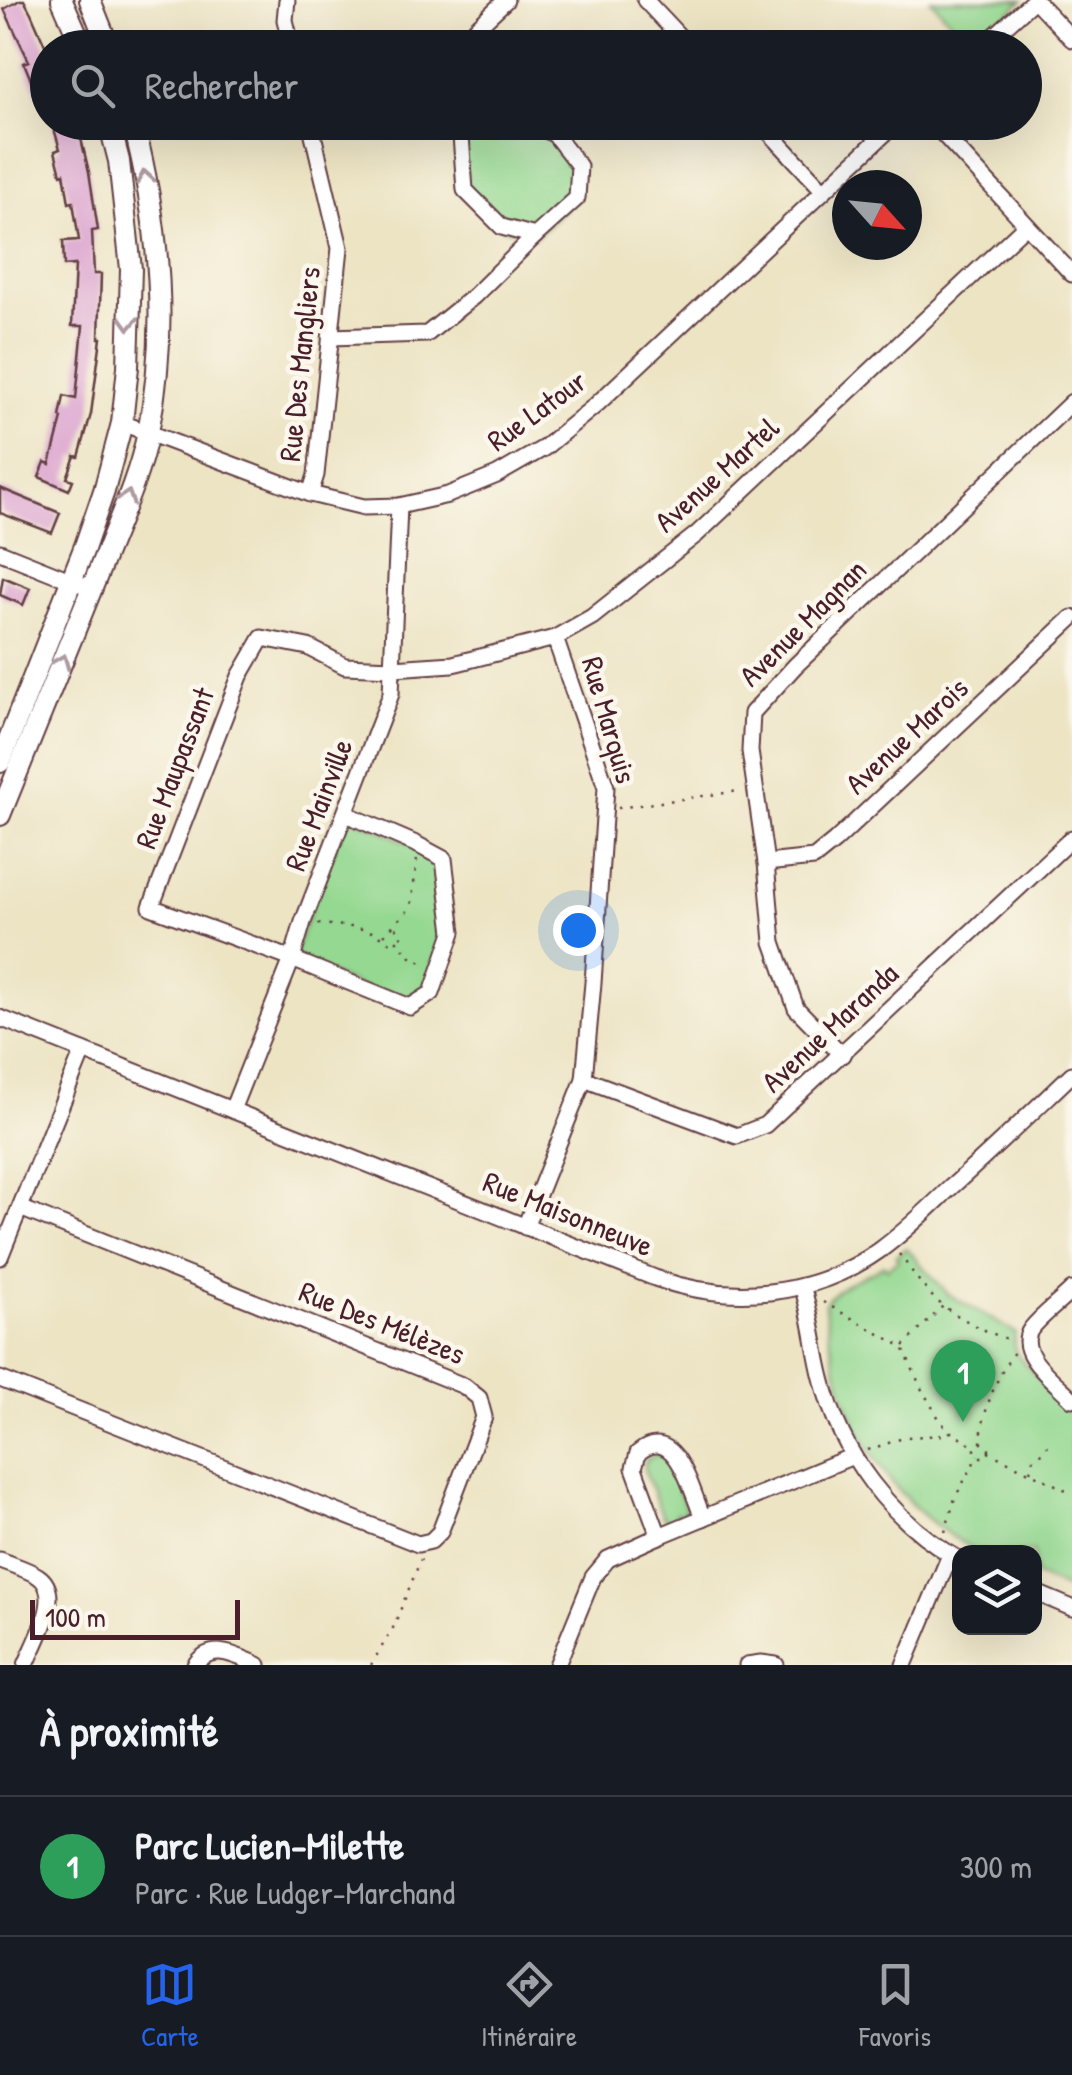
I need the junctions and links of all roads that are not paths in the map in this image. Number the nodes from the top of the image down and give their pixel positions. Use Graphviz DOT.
graph roads {
  1 [pos="62,0"];
  2 [pos="90,0"];
  3 [pos="286,0"];
  4 [pos="506,0"];
  5 [pos="645,0"];
  6 [pos="1034,0"];
  7 [pos="75,30"];
  8 [pos="101,30"];
  9 [pos="288,30"];
  10 [pos="474,30"];
  11 [pos="673,30"];
  12 [pos="1001,30"];
  13 [pos="1072,39"];
  14 [pos="114,140"];
  15 [pos="138,140"];
  16 [pos="314,140"];
  17 [pos="462,140"];
  18 [pos="559,140"];
  19 [pos="777,140"];
  20 [pos="878,140"];
  21 [pos="948,140"];
  22 [pos="823,190"];
  23 [pos="1026,226"];
  24 [pos="535,236"];
  25 [pos="1072,274"];
  26 [pos="330,337"];
  27 [pos="1072,402"];
  28 [pos="122,423"];
  29 [pos="148,433"];
  30 [pos="310,494"];
  31 [pos="399,506"];
  32 [pos="0,552"];
  33 [pos="82,584"];
  34 [pos="1072,618"];
  35 [pos="555,638"];
  36 [pos="393,668"];
  37 [pos="16,726"];
  38 [pos="0,762"];
  39 [pos="346,814"];
  40 [pos="0,815"];
  41 [pos="1072,838"];
  42 [pos="766,862"];
  43 [pos="292,959"];
  44 [pos="0,1018"];
  45 [pos="83,1051"];
  46 [pos="842,1056"];
  47 [pos="1072,1074"];
  48 [pos="584,1078"];
  49 [pos="232,1110"];
  50 [pos="20,1208"];
  51 [pos="525,1227"];
  52 [pos="0,1258"];
  53 [pos="802,1286"];
  54 [pos="1072,1290"];
  55 [pos="0,1379"];
  56 [pos="1072,1399"];
  57 [pos="860,1453"];
  58 [pos="702,1518"];
  59 [pos="658,1536"];
  60 [pos="952,1555"];
  61 [pos="0,1560"];
  62 [pos="952,1563"];
  63 [pos="1042,1595"];
  64 [pos="1072,1608"];
  65 [pos="26,1665"];
  66 [pos="195,1665"];
  67 [pos="258,1665"];
  68 [pos="557,1665"];
  69 [pos="748,1665"];
  70 [pos="776,1665"];
  71 [pos="904,1665"];
  1 -- 7 [label="street"];
  2 -- 8 [label="street"];
  3 -- 9 [label="street"];
  4 -- 10 [label="street"];
  5 -- 11 [label="street"];
  6 -- 12 [label="street"];
  6 -- 13 [label="street"];
  14 -- 28 [label="street, one-way"];
  29 -- 15 [label="street, one-way"];
  16 -- 26 [label="street, Rue Des Mangliers"];
  17 -- 24 [label="street"];
  18 -- 24 [label="street"];
  19 -- 22 [label="street"];
  20 -- 22 [label="street, Rue Latour"];
  21 -- 23 [label="street"];
  22 -- 31 [label="street, Rue Latour"];
  23 -- 25 [label="street"];
  23 -- 35 [label="street, Avenue Martel"];
  24 -- 26 [label="street"];
  26 -- 30 [label="street, Rue Des Mangliers"];
  27 -- 42 [label="street, Avenue Magnan"];
  28 -- 29 [label="street, Rue Latour"];
  28 -- 33 [label="street"];
  29 -- 30 [label="street, Rue Latour"];
  33 -- 29 [label="street, one-way"];
  30 -- 31 [label="street, Rue Latour"];
  31 -- 36 [label="street, Rue Mainville"];
  32 -- 33 [label="street"];
  33 -- 37 [label="street"];
  34 -- 42 [label="street, Avenue Marois"];
  35 -- 36 [label="street, Avenue Martel"];
  35 -- 48 [label="street, Rue Marquis"];
  36 -- 39 [label="street, Rue Mainville"];
  36 -- 43 [label="street, Rue Maupassant"];
  37 -- 38 [label="street"];
  37 -- 40 [label="street"];
  39 -- 43 [label="street, Rue Mainville"];
  39 -- 43 [label="street"];
  41 -- 46 [label="street, Avenue Maranda"];
  42 -- 46 [label="street, Avenue Magnan"];
  43 -- 49 [label="street, Rue Mainville"];
  44 -- 45 [label="street, Rue Maisonneuve"];
  45 -- 49 [label="street, Rue Maisonneuve"];
  45 -- 50 [label="street"];
  46 -- 48 [label="street, Avenue Maranda"];
  47 -- 53 [label="street, Rue Maisonneuve"];
  48 -- 51 [label="street, Rue Marquis"];
  49 -- 51 [label="street, Rue Maisonneuve"];
  50 -- 52 [label="street"];
  50 -- 55 [label="street, Rue Des Mélèzes"];
  51 -- 53 [label="street, Rue Maisonneuve"];
  53 -- 57 [label="street"];
  54 -- 56 [label="street"];
  57 -- 58 [label="street"];
  57 -- 60 [label="street"];
  58 -- 59 [label="street"];
  58 -- 59 [label="street"];
  59 -- 68 [label="street"];
  61 -- 65 [label="street"];
  62 -- 71 [label="street"];
  63 -- 64 [label="street"];
  66 -- 67 [label="street"];
  69 -- 70 [label="street"];
}
